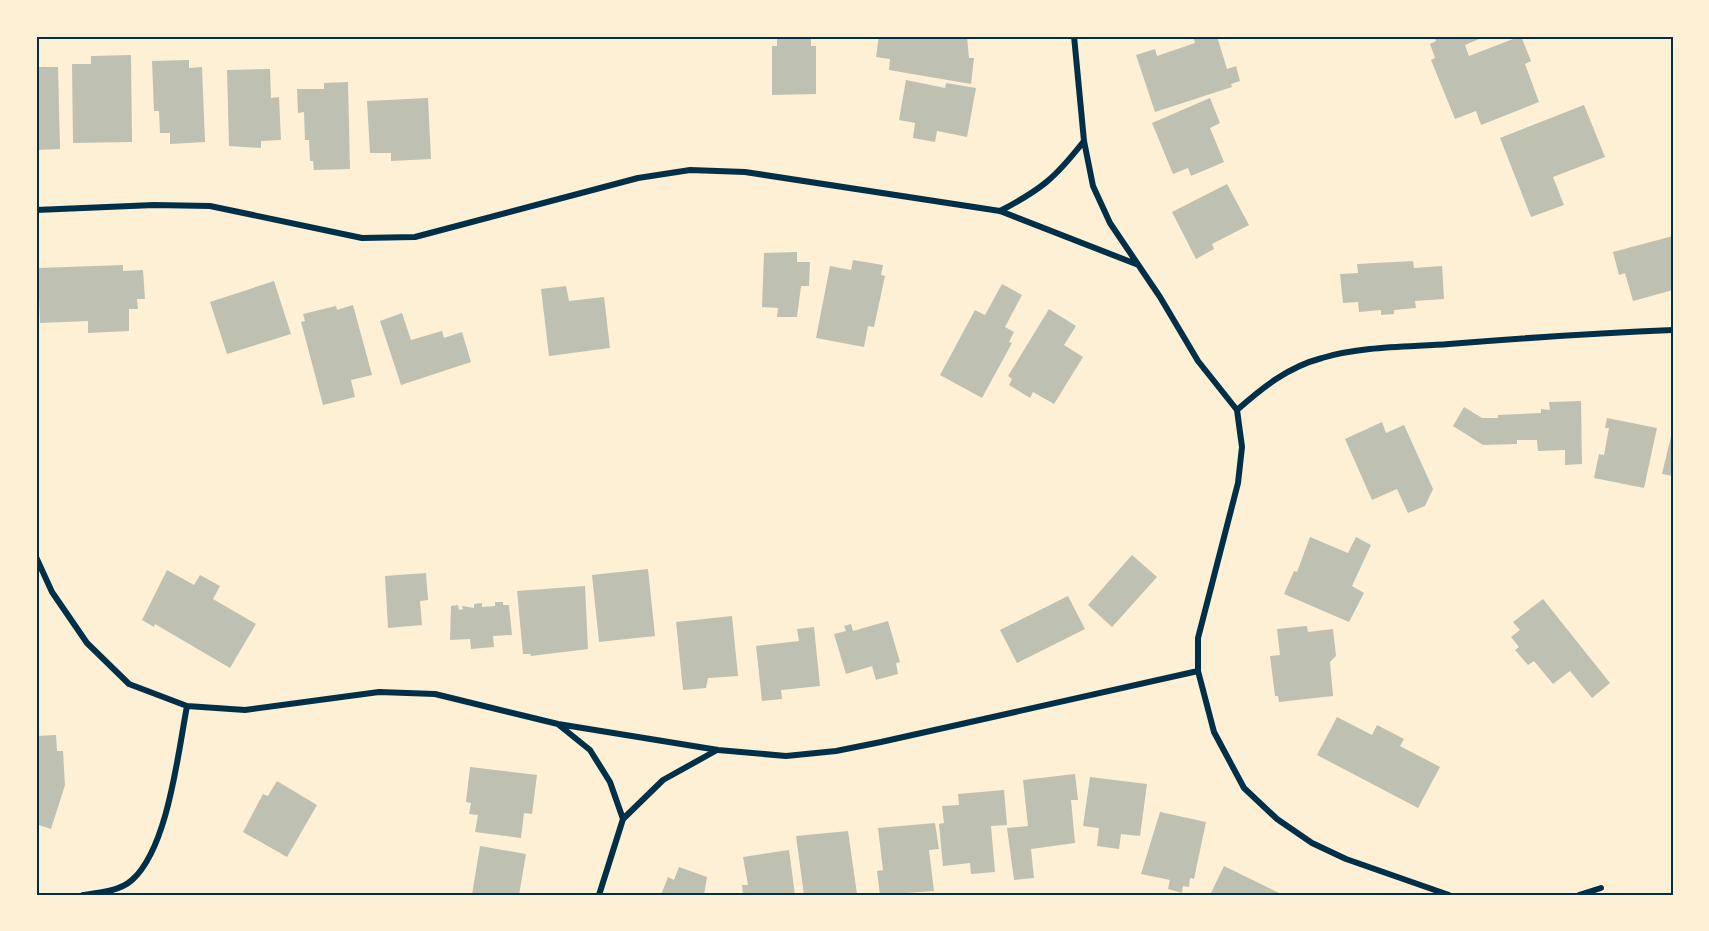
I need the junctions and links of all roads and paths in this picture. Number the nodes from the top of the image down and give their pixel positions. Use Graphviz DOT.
graph roads {
  1 [pos="1074,36"];
  2 [pos="1084,141"];
  3 [pos="36,210"];
  4 [pos="1000,211"];
  5 [pos="1136,264"];
  6 [pos="1673,330"];
  7 [pos="1237,410"];
  8 [pos="36,557"];
  9 [pos="1198,671"];
  10 [pos="187,706"];
  11 [pos="558,724"];
  12 [pos="718,750"];
  13 [pos="623,819"];
  14 [pos="1601,888"];
  15 [pos="83,895"];
  16 [pos="599,895"];
  17 [pos="1449,895"];
  18 [pos="1579,895"];
  1 -- 2 [label="street"];
  2 -- 4 [label="street"];
  2 -- 5 [label="street"];
  3 -- 4 [label="street"];
  4 -- 5 [label="street"];
  5 -- 7 [label="street"];
  6 -- 7 [label="street"];
  7 -- 9 [label="street"];
  8 -- 10 [label="street"];
  9 -- 12 [label="street"];
  9 -- 17 [label="street"];
  10 -- 11 [label="street"];
  10 -- 15 [label="street"];
  11 -- 12 [label="street"];
  11 -- 13 [label="street"];
  12 -- 13 [label="street"];
  13 -- 16 [label="street"];
  14 -- 18 [label="street"];
}
